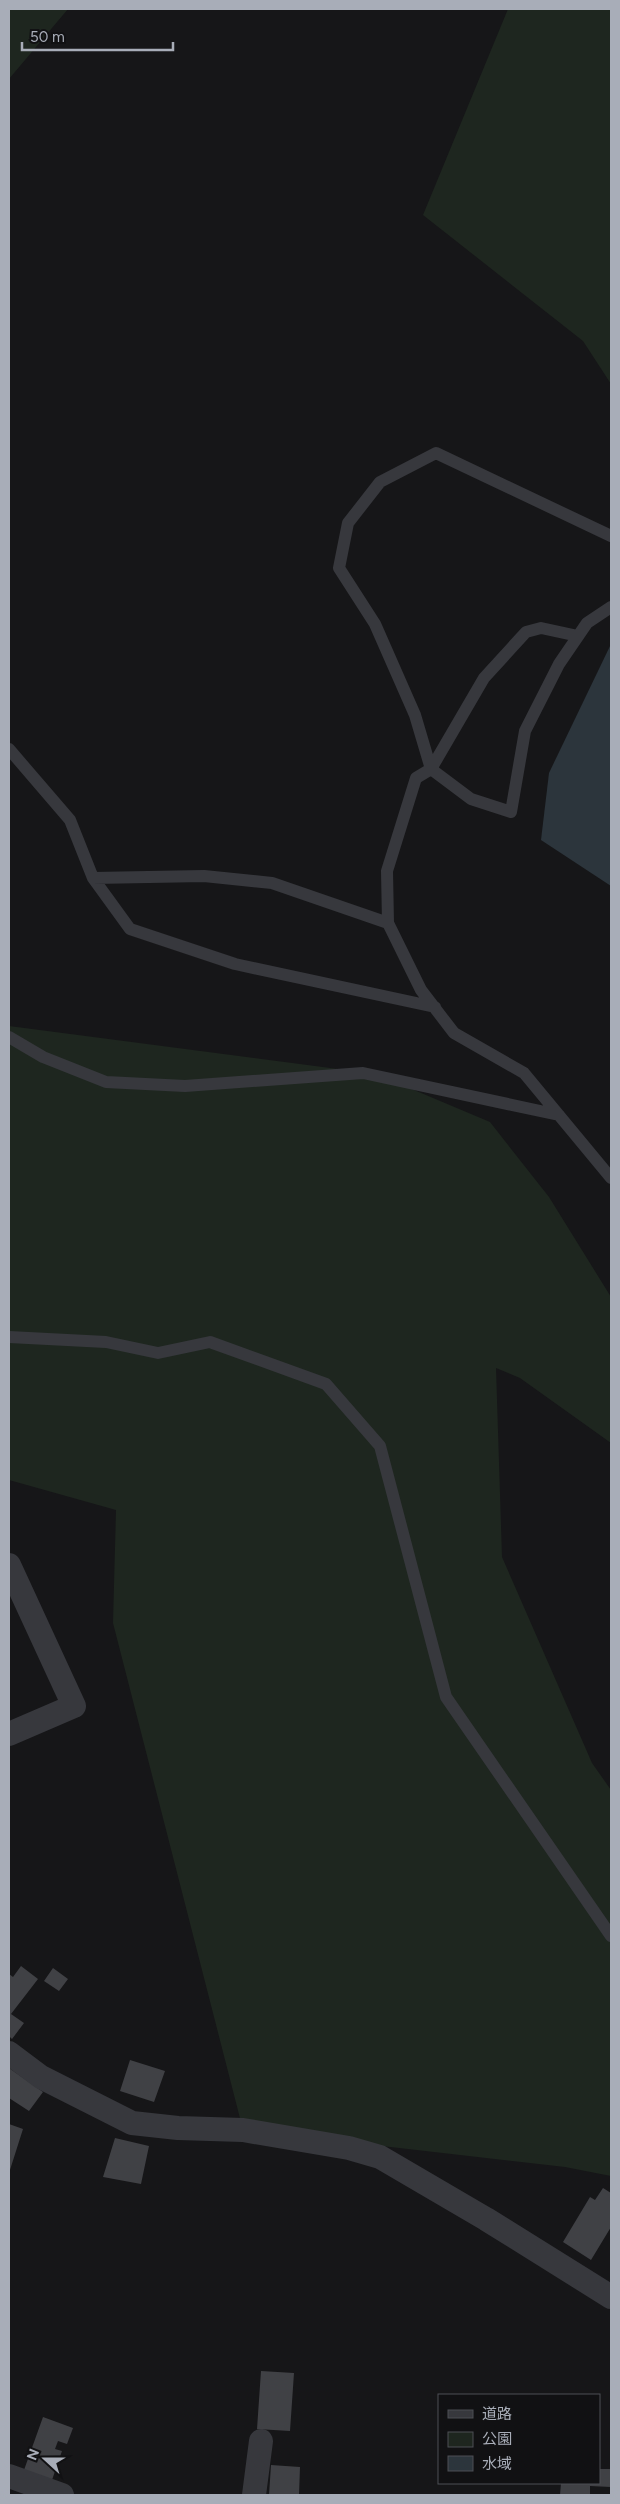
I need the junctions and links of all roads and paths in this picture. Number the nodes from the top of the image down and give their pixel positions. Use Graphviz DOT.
graph roads {
  1 [pos="611,536"];
  2 [pos="611,607"];
  3 [pos="578,636"];
  4 [pos="9,749"];
  5 [pos="431,769"];
  6 [pos="93,878"];
  7 [pos="388,924"];
  8 [pos="434,1007"];
  9 [pos="9,1037"];
  10 [pos="559,1115"];
  11 [pos="611,1178"];
  12 [pos="9,1337"];
  13 [pos="9,1565"];
  14 [pos="9,1734"];
  15 [pos="611,1936"];
  16 [pos="9,2053"];
  17 [pos="611,2297"];
  18 [pos="261,2441"];
  19 [pos="9,2476"];
  20 [pos="62,2495"];
  21 [pos="254,2495"];
  1 -- 5 [label="lane"];
  2 -- 3 [label="lane"];
  3 -- 5 [label="lane"];
  3 -- 5 [label="lane"];
  4 -- 6 [label="lane"];
  5 -- 7 [label="lane"];
  6 -- 7 [label="lane"];
  6 -- 8 [label="lane"];
  7 -- 8 [label="lane"];
  8 -- 10 [label="lane"];
  9 -- 10 [label="lane"];
  10 -- 11 [label="lane"];
  12 -- 15 [label="lane"];
  13 -- 14 [label="street"];
  16 -- 17 [label="street"];
  18 -- 21 [label="street"];
  19 -- 20 [label="street"];
}
